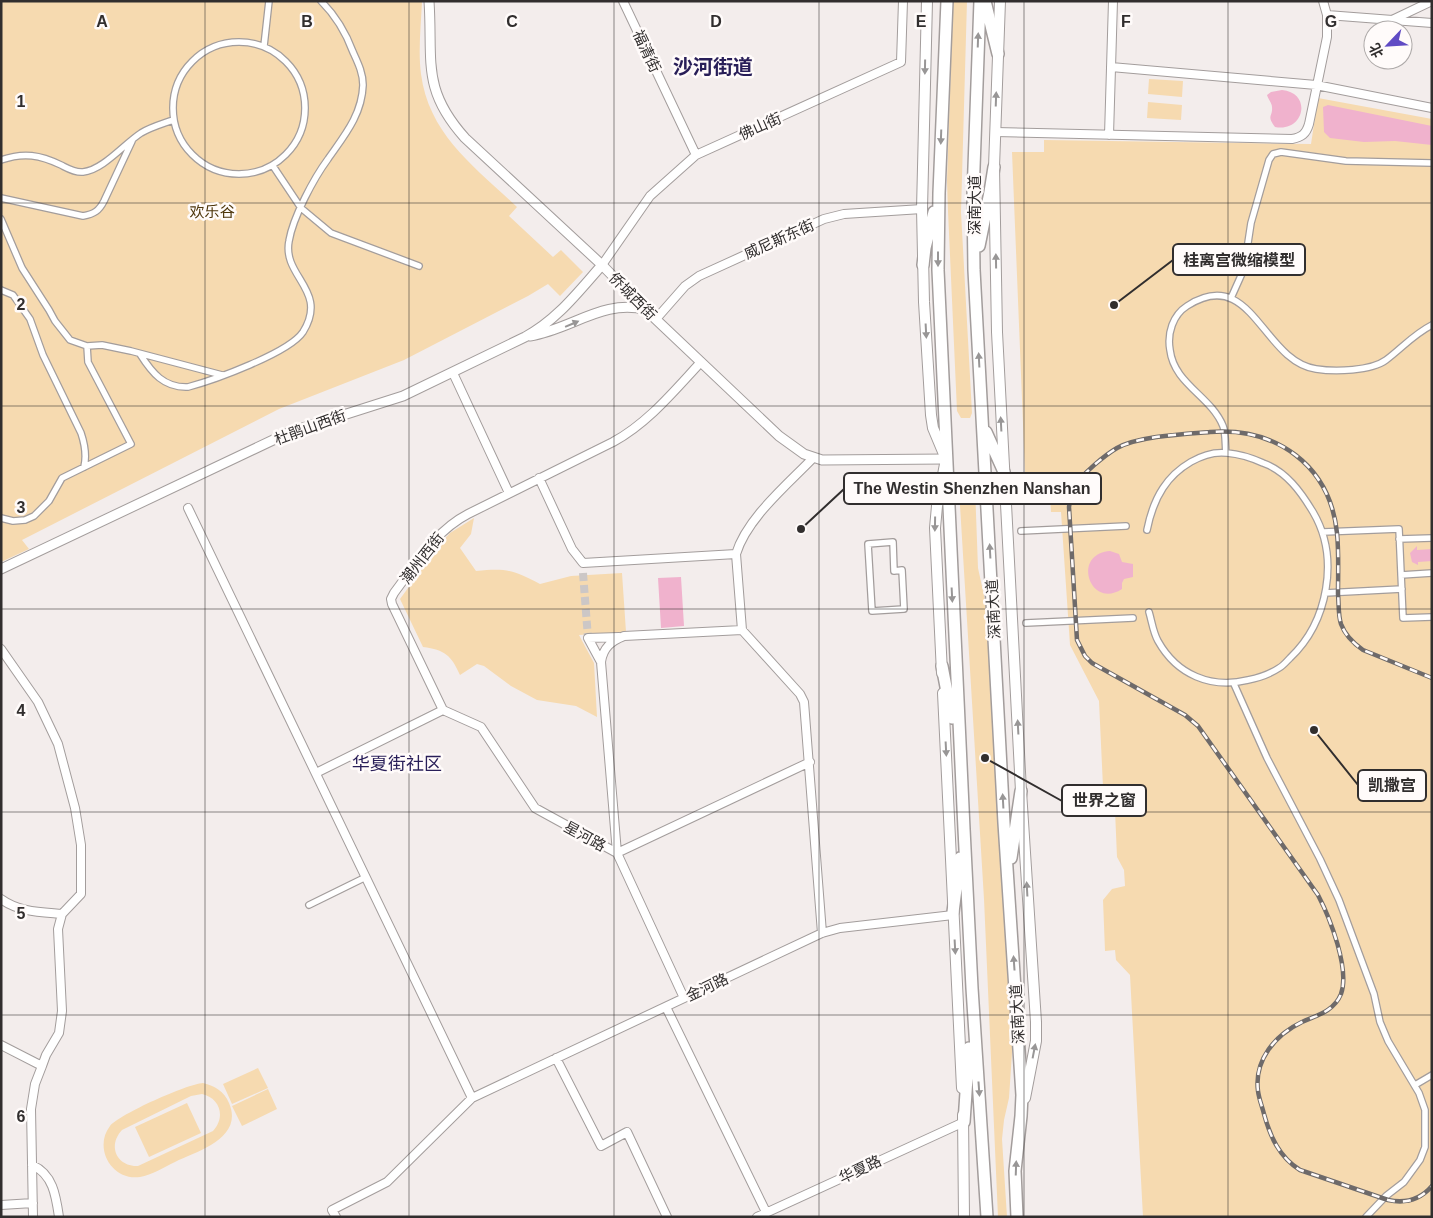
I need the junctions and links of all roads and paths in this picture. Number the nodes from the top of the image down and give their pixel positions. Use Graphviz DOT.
graph roads {
  1 [pos="269,1"];
  2 [pos="321,1"];
  3 [pos="429,1"];
  4 [pos="623,1"];
  5 [pos="903,1"];
  6 [pos="927,1"];
  7 [pos="947,1"];
  8 [pos="980,1"];
  9 [pos="985,1"];
  10 [pos="1000,1"];
  11 [pos="1112,1"];
  12 [pos="1323,1"];
  13 [pos="1432,1"];
  14 [pos="1326,15"];
  15 [pos="1390,20"];
  16 [pos="1413,22"];
  17 [pos="1432,23"];
  18 [pos="264,46"];
  19 [pos="998,54"];
  20 [pos="1111,67"];
  21 [pos="1316,85"];
  22 [pos="1432,108"];
  23 [pos="173,120"];
  24 [pos="995,132"];
  25 [pos="1110,135"];
  26 [pos="133,139"];
  27 [pos="696,155"];
  28 [pos="1,160"];
  29 [pos="1432,163"];
  30 [pos="274,166"];
  31 [pos="994,167"];
  32 [pos="939,193"];
  33 [pos="1,198"];
  34 [pos="301,208"];
  35 [pos="922,210"];
  36 [pos="1,219"];
  37 [pos="602,264"];
  38 [pos="924,265"];
  39 [pos="418,266"];
  40 [pos="974,270"];
  41 [pos="1,290"];
  42 [pos="1231,298"];
  43 [pos="646,310"];
  44 [pos="656,319"];
  45 [pos="1432,325"];
  46 [pos="525,338"];
  47 [pos="86,346"];
  48 [pos="140,354"];
  49 [pos="701,362"];
  50 [pos="453,373"];
  51 [pos="222,375"];
  52 [pos="983,426"];
  53 [pos="1226,453"];
  54 [pos="813,458"];
  55 [pos="946,459"];
  56 [pos="84,467"];
  57 [pos="1004,472"];
  58 [pos="539,478"];
  59 [pos="509,494"];
  60 [pos="188,508"];
  61 [pos="1,518"];
  62 [pos="1126,526"];
  63 [pos="1146,530"];
  64 [pos="1021,531"];
  65 [pos="1323,532"];
  66 [pos="1432,538"];
  67 [pos="1400,540"];
  68 [pos="868,544"];
  69 [pos="736,554"];
  70 [pos="583,563"];
  71 [pos="1,569"];
  72 [pos="583,573"];
  73 [pos="1432,573"];
  74 [pos="1401,575"];
  75 [pos="1402,589"];
  76 [pos="1325,593"];
  77 [pos="1149,612"];
  78 [pos="1432,617"];
  79 [pos="1133,618"];
  80 [pos="1026,623"];
  81 [pos="742,630"];
  82 [pos="624,636"];
  83 [pos="1,649"];
  84 [pos="600,662"];
  85 [pos="942,666"];
  86 [pos="1234,684"];
  87 [pos="443,710"];
  88 [pos="960,758"];
  89 [pos="810,762"];
  90 [pos="316,773"];
  91 [pos="1021,791"];
  92 [pos="964,829"];
  93 [pos="617,853"];
  94 [pos="366,877"];
  95 [pos="1008,882"];
  96 [pos="1,899"];
  97 [pos="309,905"];
  98 [pos="62,914"];
  99 [pos="953,914"];
  100 [pos="822,933"];
  101 [pos="972,988"];
  102 [pos="684,998"];
  103 [pos="666,1007"];
  104 [pos="1,1045"];
  105 [pos="556,1058"];
  106 [pos="42,1066"];
  107 [pos="1432,1075"];
  108 [pos="1415,1085"];
  109 [pos="472,1098"];
  110 [pos="1021,1116"];
  111 [pos="964,1122"];
  112 [pos="32,1165"];
  113 [pos="33,1203"];
  114 [pos="1,1205"];
  115 [pos="766,1212"];
  116 [pos="33,1217"];
  117 [pos="59,1217"];
  118 [pos="336,1217"];
  119 [pos="667,1217"];
  120 [pos="756,1217"];
  121 [pos="964,1217"];
  122 [pos="987,1217"];
  123 [pos="1017,1217"];
  124 [pos="1366,1217"];
  1 -- 18 [label="street"];
  2 -- 34 [label="street"];
  3 -- 37 [label="street, 侨城西街"];
  4 -- 27 [label="street, 福清街"];
  5 -- 27 [label="street, 佛山街"];
  6 -- 35 [label="main road, one-way"];
  7 -- 32 [label="main road, one-way"];
  40 -- 8 [label="main road, 深南大道, one-way"];
  9 -- 19 [label="main road"];
  10 -- 19 [label="main road"];
  11 -- 20 [label="street"];
  12 -- 14 [label="street"];
  13 -- 15 [label="street"];
  14 -- 15 [label="street"];
  14 -- 21 [label="street"];
  16 -- 17 [label="street"];
  18 -- 23 [label="street"];
  18 -- 30 [label="street"];
  24 -- 19 [label="main road, one-way"];
  20 -- 21 [label="street"];
  20 -- 25 [label="street"];
  21 -- 22 [label="street"];
  21 -- 25 [label="street"];
  23 -- 26 [label="street"];
  23 -- 30 [label="street"];
  24 -- 25 [label="street"];
  24 -- 31 [label="main road"];
  26 -- 28 [label="street"];
  26 -- 33 [label="street"];
  27 -- 37 [label="street, 佛山街"];
  29 -- 42 [label="street"];
  30 -- 34 [label="street"];
  31 -- 40 [label="main road"];
  57 -- 31 [label="main road, one-way"];
  32 -- 38 [label="main road"];
  32 -- 55 [label="main road, one-way"];
  34 -- 39 [label="street"];
  34 -- 51 [label="street"];
  35 -- 38 [label="main road"];
  35 -- 44 [label="street, 威尼斯东街"];
  36 -- 47 [label="street"];
  37 -- 43 [label="street, 侨城西街"];
  37 -- 46 [label="street, 杜鹃山西街"];
  38 -- 55 [label="main road, one-way"];
  52 -- 40 [label="main road, 深南大道, one-way"];
  41 -- 56 [label="street"];
  42 -- 45 [label="street"];
  42 -- 53 [label="street"];
  43 -- 44 [label="street, 侨城西街"];
  46 -- 43 [label="street, one-way"];
  44 -- 49 [label="street, 侨城西街"];
  46 -- 50 [label="street, 杜鹃山西街"];
  47 -- 48 [label="street"];
  47 -- 56 [label="street"];
  48 -- 51 [label="street"];
  48 -- 51 [label="street"];
  49 -- 54 [label="street, 侨城西街"];
  49 -- 58 [label="street, 潮州西街"];
  50 -- 59 [label="street"];
  50 -- 71 [label="street, 杜鹃山西街"];
  52 -- 57 [label="main road"];
  95 -- 52 [label="main road, 深南大道, one-way"];
  53 -- 63 [label="street"];
  53 -- 65 [label="street"];
  54 -- 55 [label="street, 侨城西街"];
  54 -- 69 [label="street"];
  55 -- 85 [label="main road, one-way"];
  55 -- 88 [label="main road, one-way"];
  56 -- 61 [label="street"];
  91 -- 57 [label="main road, one-way"];
  58 -- 59 [label="street, 潮州西街"];
  58 -- 70 [label="street"];
  59 -- 87 [label="street, 潮州西街"];
  60 -- 90 [label="street"];
  62 -- 64 [label="street"];
  65 -- 67 [label="street"];
  65 -- 76 [label="street"];
  66 -- 67 [label="street"];
  67 -- 74 [label="street"];
  68 -- 68 [label="street"];
  69 -- 70 [label="street"];
  69 -- 81 [label="street"];
  70 -- 72 [label="street"];
  73 -- 74 [label="street"];
  74 -- 75 [label="street"];
  75 -- 76 [label="street"];
  75 -- 78 [label="street"];
  76 -- 86 [label="street"];
  77 -- 86 [label="street"];
  79 -- 80 [label="street"];
  81 -- 82 [label="street"];
  81 -- 89 [label="street"];
  82 -- 84 [label="street"];
  82 -- 84 [label="street"];
  83 -- 98 [label="street"];
  84 -- 93 [label="street"];
  85 -- 88 [label="main road"];
  85 -- 99 [label="main road, one-way"];
  86 -- 108 [label="street"];
  87 -- 90 [label="street"];
  87 -- 93 [label="street, 星河路"];
  88 -- 92 [label="main road"];
  89 -- 93 [label="street"];
  89 -- 100 [label="street"];
  90 -- 94 [label="street"];
  91 -- 95 [label="main road"];
  110 -- 91 [label="main road, one-way"];
  92 -- 99 [label="main road"];
  92 -- 101 [label="main road"];
  93 -- 102 [label="street, 星河路"];
  94 -- 97 [label="street"];
  94 -- 109 [label="street"];
  110 -- 95 [label="main road, 深南大道, one-way"];
  96 -- 98 [label="street"];
  98 -- 106 [label="street"];
  99 -- 100 [label="street, 金河路"];
  99 -- 111 [label="main road, one-way"];
  100 -- 102 [label="street, 金河路"];
  101 -- 111 [label="main road"];
  101 -- 122 [label="main road, one-way"];
  102 -- 103 [label="street, 金河路"];
  103 -- 105 [label="street, 金河路"];
  103 -- 115 [label="street"];
  104 -- 106 [label="street"];
  105 -- 109 [label="street, 金河路"];
  105 -- 119 [label="street"];
  106 -- 112 [label="street"];
  107 -- 108 [label="street"];
  108 -- 124 [label="street"];
  109 -- 118 [label="street, 金河路"];
  123 -- 110 [label="main road, 深南大道, one-way"];
  111 -- 115 [label="street, 华夏路"];
  111 -- 121 [label="main road"];
  112 -- 113 [label="street"];
  112 -- 117 [label="street"];
  113 -- 114 [label="street"];
  113 -- 116 [label="street"];
  115 -- 120 [label="street, 华夏路"];
}
